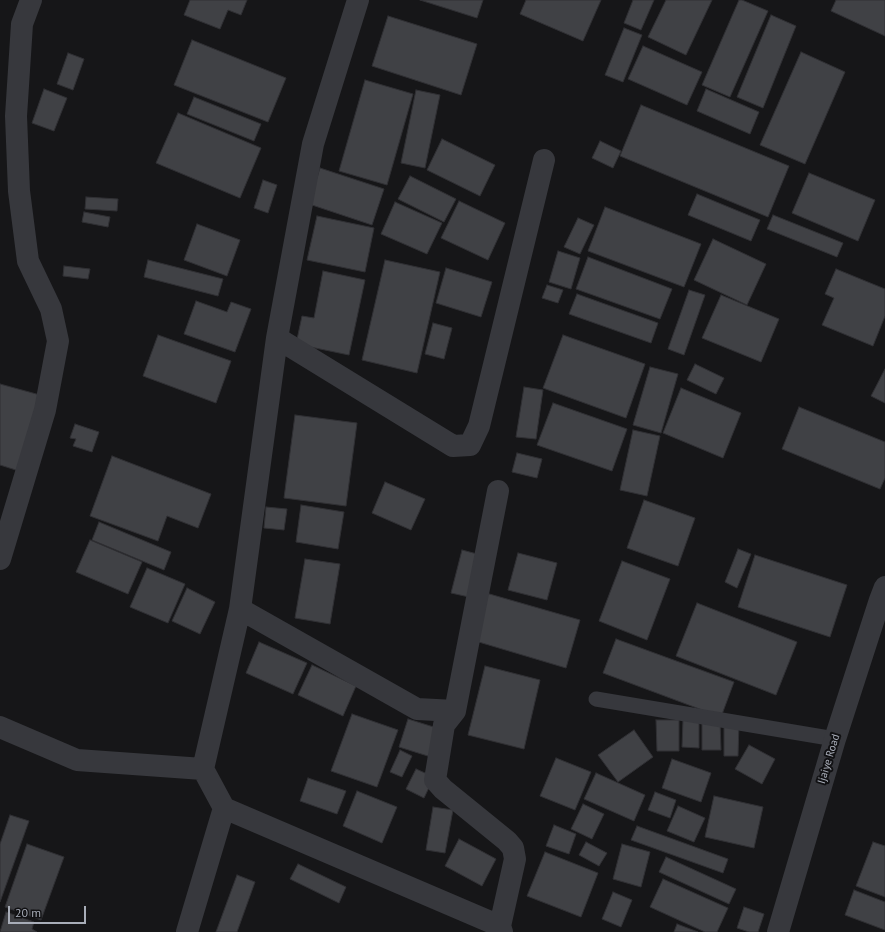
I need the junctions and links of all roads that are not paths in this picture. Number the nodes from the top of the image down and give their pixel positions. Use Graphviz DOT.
graph roads {
  1 [pos="31,0"];
  2 [pos="358,0"];
  3 [pos="544,160"];
  4 [pos="277,338"];
  5 [pos="498,491"];
  6 [pos="0,559"];
  7 [pos="885,587"];
  8 [pos="240,609"];
  9 [pos="596,699"];
  10 [pos="455,710"];
  11 [pos="0,727"];
  12 [pos="834,739"];
  13 [pos="204,769"];
  14 [pos="224,808"];
  15 [pos="501,929"];
  16 [pos="187,932"];
  17 [pos="778,932"];
  1 -- 6 [label="street"];
  2 -- 4 [label="street"];
  3 -- 4 [label="street"];
  4 -- 8 [label="street"];
  5 -- 10 [label="street"];
  7 -- 12 [label="street, Ijaiye Road"];
  8 -- 10 [label="street"];
  8 -- 13 [label="street"];
  9 -- 12 [label="lane"];
  10 -- 15 [label="street"];
  11 -- 13 [label="street"];
  12 -- 17 [label="street, Ijaiye Road"];
  13 -- 14 [label="street"];
  14 -- 15 [label="street"];
  14 -- 16 [label="street"];
}
